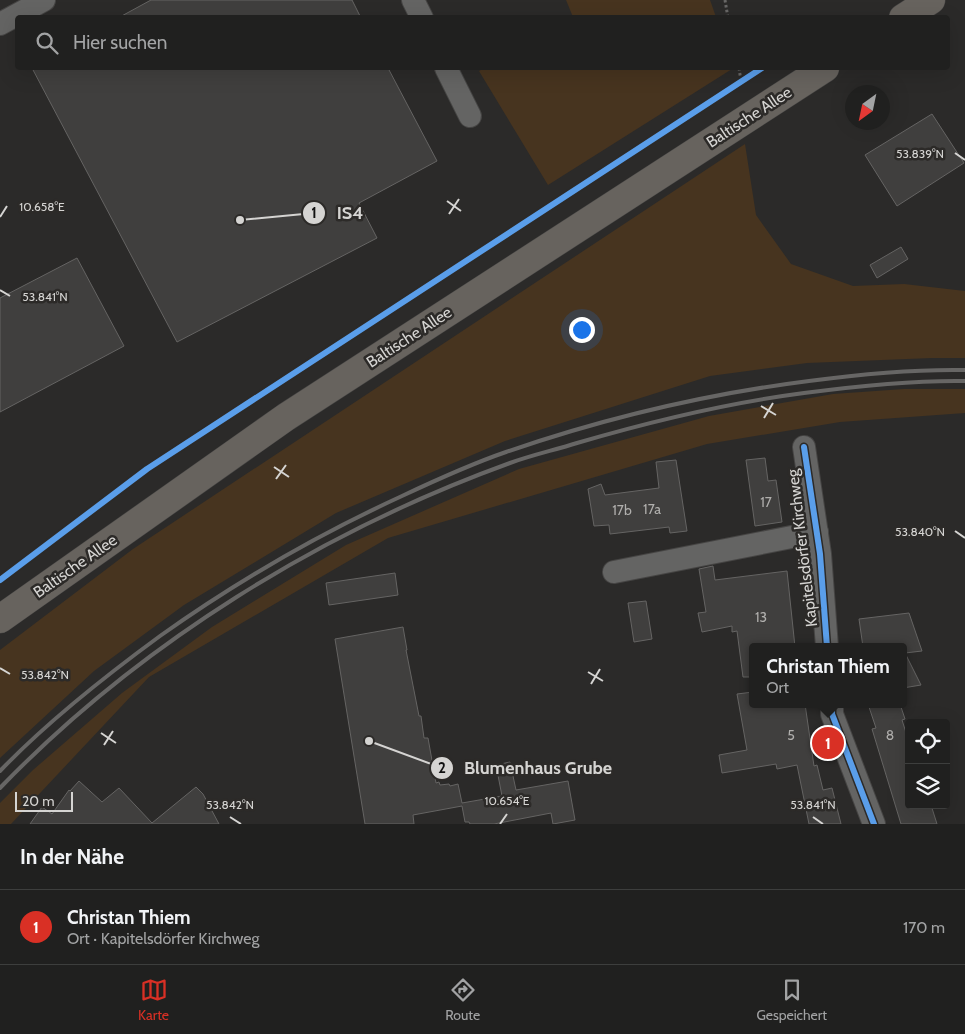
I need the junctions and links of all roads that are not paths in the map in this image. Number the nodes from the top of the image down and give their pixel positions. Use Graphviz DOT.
graph roads {
  1 [pos="44,0"];
  2 [pos="414,0"];
  3 [pos="930,0"];
  4 [pos="16,15"];
  5 [pos="421,15"];
  6 [pos="908,15"];
  7 [pos="15,16"];
  8 [pos="0,24"];
  9 [pos="447,70"];
  10 [pos="822,70"];
  11 [pos="470,116"];
  12 [pos="804,447"];
  13 [pos="817,532"];
  14 [pos="614,572"];
  15 [pos="0,619"];
  16 [pos="827,643"];
  17 [pos="832,708"];
  18 [pos="874,824"];
  1 -- 4 [label="street"];
  2 -- 5 [label="street"];
  3 -- 6 [label="main road"];
  7 -- 8 [label="street"];
  9 -- 11 [label="street"];
  10 -- 15 [label="main road, Baltische Allee"];
  12 -- 13 [label="street, Kapitelsdörfer Kirchweg"];
  13 -- 14 [label="street"];
  13 -- 16 [label="street, Kapitelsdörfer Kirchweg"];
  17 -- 18 [label="street"];
}
